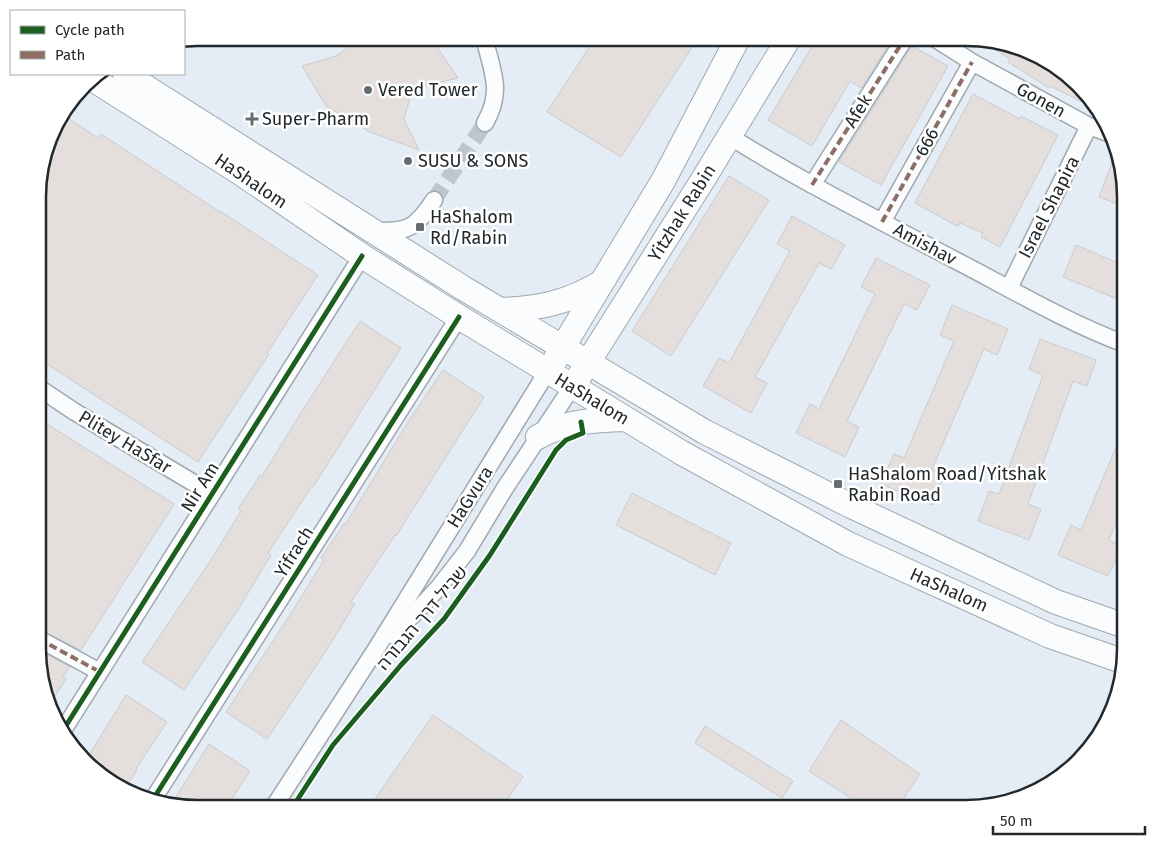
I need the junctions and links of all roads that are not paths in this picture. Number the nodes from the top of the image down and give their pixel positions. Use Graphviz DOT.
graph roads {
  1 [pos="489,47"];
  2 [pos="733,47"];
  3 [pos="783,47"];
  4 [pos="899,47"];
  5 [pos="948,47"];
  6 [pos="972,62"];
  7 [pos="127,75"];
  8 [pos="99,83"];
  9 [pos="485,123"];
  10 [pos="1089,126"];
  11 [pos="1101,130"];
  12 [pos="729,136"];
  13 [pos="812,185"];
  14 [pos="434,200"];
  15 [pos="882,222"];
  16 [pos="372,231"];
  17 [pos="362,256"];
  18 [pos="604,281"];
  19 [pos="1009,288"];
  20 [pos="501,310"];
  21 [pos="459,317"];
  22 [pos="1116,341"];
  23 [pos="563,347"];
  24 [pos="589,362"];
  25 [pos="547,372"];
  26 [pos="572,387"];
  27 [pos="46,393"];
  28 [pos="626,420"];
  29 [pos="538,438"];
  30 [pos="212,494"];
  31 [pos="1116,623"];
  32 [pos="47,643"];
  33 [pos="376,648"];
  34 [pos="1116,659"];
  35 [pos="100,672"];
  36 [pos="67,725"];
  37 [pos="156,794"];
  38 [pos="279,799"];
  1 -- 9 [label="street"];
  2 -- 18 [label="main road, Yitzhak Rabin"];
  3 -- 12 [label="main road, Yitzhak Rabin"];
  4 -- 13 [label="street, Afek"];
  5 -- 6 [label="street"];
  6 -- 10 [label="street, Gonen"];
  6 -- 15 [label="street, 666"];
  7 -- 16 [label="main road, HaShalom"];
  8 -- 17 [label="main road, HaShalom"];
  10 -- 11 [label="street, Gonen"];
  10 -- 19 [label="street, Israel Shapira"];
  12 -- 13 [label="street, Amishav"];
  12 -- 24 [label="main road, Yitzhak Rabin"];
  13 -- 15 [label="street, Amishav"];
  14 -- 16 [label="street"];
  15 -- 19 [label="street, Amishav"];
  16 -- 20 [label="main road, HaShalom"];
  17 -- 21 [label="main road, HaShalom"];
  17 -- 30 [label="street, Nir Am"];
  18 -- 20 [label="main road"];
  18 -- 23 [label="main road, Yitzhak Rabin"];
  19 -- 22 [label="street, Amishav"];
  20 -- 23 [label="main road, HaShalom"];
  21 -- 25 [label="main road, HaShalom"];
  21 -- 37 [label="street, Yifrach"];
  23 -- 24 [label="main road, HaShalom"];
  23 -- 25 [label="main road, HaGvura"];
  24 -- 26 [label="main road, Yitzhak Rabin"];
  24 -- 31 [label="main road, HaShalom"];
  25 -- 26 [label="main road, HaShalom"];
  25 -- 33 [label="street, HaGvura"];
  26 -- 28 [label="main road, HaShalom"];
  26 -- 29 [label="street, HaGvura"];
  27 -- 30 [label="street, Plitey HaSfar"];
  28 -- 29 [label="main road"];
  28 -- 34 [label="main road, HaShalom"];
  29 -- 33 [label="street, HaGvura"];
  30 -- 35 [label="street, Nir Am"];
  32 -- 35 [label="street"];
  33 -- 38 [label="street, HaGvura"];
  35 -- 36 [label="street, Nir Am"];
}
